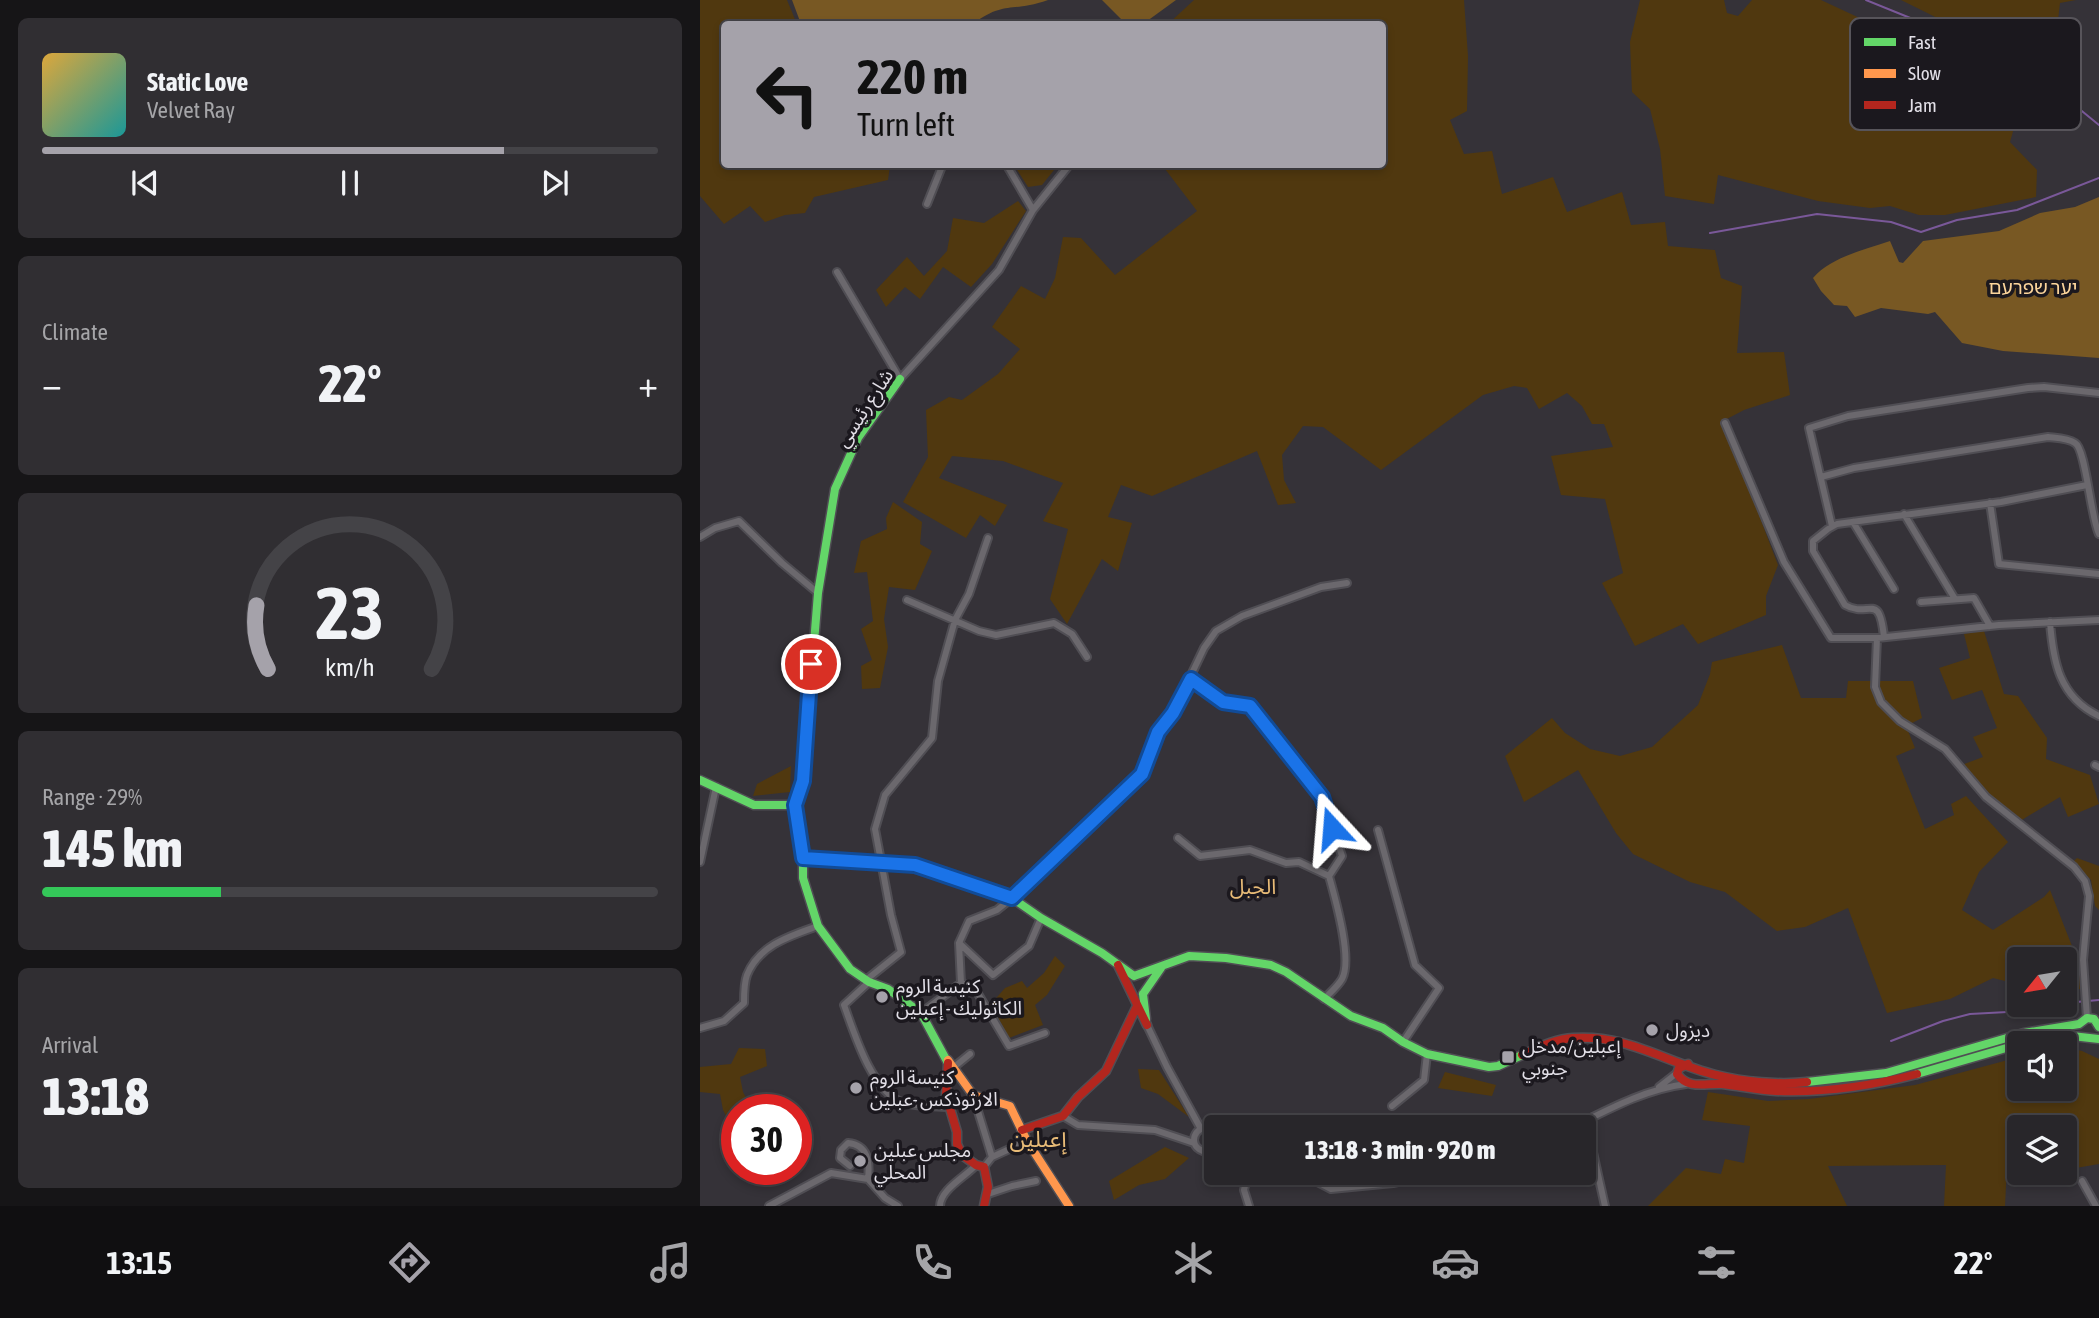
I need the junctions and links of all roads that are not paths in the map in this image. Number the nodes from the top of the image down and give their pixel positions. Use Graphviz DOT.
graph roads {
  1 [pos="941,168"];
  2 [pos="1008,168"];
  3 [pos="1067,168"];
  4 [pos="927,204"];
  5 [pos="1033,211"];
  6 [pos="837,272"];
  7 [pos="900,379"];
  8 [pos="2099,393"];
  9 [pos="1725,422"];
  10 [pos="1821,477"];
  11 [pos="2087,485"];
  12 [pos="1990,503"];
  13 [pos="1904,514"];
  14 [pos="1853,522"];
  15 [pos="1832,526"];
  16 [pos="2099,534"];
  17 [pos="700,537"];
  18 [pos="988,538"];
  19 [pos="2099,574"];
  20 [pos="1347,583"];
  21 [pos="1894,589"];
  22 [pos="818,593"];
  23 [pos="1955,599"];
  24 [pos="907,600"];
  25 [pos="1921,602"];
  26 [pos="955,620"];
  27 [pos="2099,620"];
  28 [pos="2050,622"];
  29 [pos="1990,626"];
  30 [pos="1881,637"];
  31 [pos="1087,657"];
  32 [pos="1191,679"];
  33 [pos="2099,716"];
  34 [pos="700,780"];
  35 [pos="716,787"];
  36 [pos="795,805"];
  37 [pos="1378,830"];
  38 [pos="1178,838"];
  39 [pos="803,858"];
  40 [pos="700,862"];
  41 [pos="881,862"];
  42 [pos="1329,876"];
  43 [pos="1012,898"];
  44 [pos="1041,918"];
  45 [pos="818,926"];
  46 [pos="959,943"];
  47 [pos="1162,966"];
  48 [pos="1133,978"];
  49 [pos="868,981"];
  50 [pos="961,983"];
  51 [pos="1141,992"];
  52 [pos="1324,999"];
  53 [pos="1138,1006"];
  54 [pos="921,1013"];
  55 [pos="2087,1018"];
  56 [pos="2079,1024"];
  57 [pos="1147,1025"];
  58 [pos="2099,1026"];
  59 [pos="700,1028"];
  60 [pos="1045,1033"];
  61 [pos="2077,1036"];
  62 [pos="2082,1036"];
  63 [pos="2096,1038"];
  64 [pos="1403,1042"];
  65 [pos="2007,1048"];
  66 [pos="970,1054"];
  67 [pos="1658,1054"];
  68 [pos="1427,1055"];
  69 [pos="951,1063"];
  70 [pos="1688,1064"];
  71 [pos="1678,1072"];
  72 [pos="1705,1072"];
  73 [pos="1686,1084"];
  74 [pos="1701,1085"];
  75 [pos="1655,1091"];
  76 [pos="973,1095"];
  77 [pos="1392,1106"];
  78 [pos="950,1107"];
  79 [pos="1063,1116"];
  80 [pos="1596,1117"];
  81 [pos="1022,1129"];
  82 [pos="1201,1129"];
  83 [pos="1204,1129"];
  84 [pos="1027,1141"];
  85 [pos="1194,1143"];
  86 [pos="1204,1151"];
  87 [pos="992,1157"];
  88 [pos="850,1166"];
  89 [pos="980,1166"];
  90 [pos="1596,1166"];
  91 [pos="868,1179"];
  92 [pos="1036,1181"];
  93 [pos="2082,1181"];
  94 [pos="1245,1185"];
  95 [pos="1323,1185"];
  96 [pos="1372,1185"];
  97 [pos="988,1195"];
  98 [pos="769,1206"];
  99 [pos="898,1206"];
  100 [pos="940,1206"];
  101 [pos="984,1206"];
  102 [pos="1069,1206"];
  103 [pos="1249,1206"];
  104 [pos="1605,1206"];
  105 [pos="2096,1206"];
  1 -- 4 [label="street"];
  2 -- 5 [label="street"];
  3 -- 5 [label="street, شارع رئيسي"];
  5 -- 7 [label="street, شارع رئيسي"];
  6 -- 7 [label="street"];
  7 -- 22 [label="main road, شارع رئيسي"];
  8 -- 10 [label="street"];
  9 -- 30 [label="street"];
  10 -- 11 [label="street"];
  10 -- 15 [label="street"];
  11 -- 12 [label="street"];
  11 -- 16 [label="street"];
  12 -- 13 [label="street"];
  12 -- 19 [label="street"];
  13 -- 14 [label="street"];
  13 -- 23 [label="street"];
  14 -- 15 [label="street"];
  14 -- 21 [label="street"];
  15 -- 30 [label="street"];
  17 -- 22 [label="street"];
  18 -- 26 [label="street"];
  20 -- 32 [label="street"];
  22 -- 36 [label="main road, شارع رئيسي"];
  23 -- 25 [label="street"];
  23 -- 29 [label="street"];
  24 -- 26 [label="street"];
  26 -- 31 [label="street"];
  26 -- 41 [label="street"];
  27 -- 28 [label="street"];
  28 -- 29 [label="street"];
  28 -- 33 [label="street"];
  29 -- 30 [label="street"];
  30 -- 55 [label="street"];
  32 -- 42 [label="street"];
  32 -- 43 [label="street"];
  34 -- 35 [label="main road"];
  35 -- 36 [label="main road"];
  35 -- 40 [label="street"];
  36 -- 39 [label="main road"];
  37 -- 64 [label="street"];
  38 -- 42 [label="street"];
  39 -- 41 [label="main road"];
  39 -- 45 [label="main road"];
  41 -- 43 [label="main road"];
  41 -- 49 [label="street"];
  42 -- 52 [label="street"];
  43 -- 44 [label="main road"];
  43 -- 46 [label="street"];
  44 -- 46 [label="street"];
  44 -- 48 [label="main road"];
  45 -- 49 [label="main road"];
  45 -- 59 [label="street"];
  46 -- 50 [label="street"];
  47 -- 48 [label="main road"];
  47 -- 51 [label="main road"];
  47 -- 52 [label="main road"];
  48 -- 51 [label="main road"];
  48 -- 51 [label="main road"];
  49 -- 54 [label="main road"];
  49 -- 78 [label="street"];
  50 -- 54 [label="street"];
  50 -- 60 [label="street"];
  51 -- 53 [label="main road"];
  51 -- 57 [label="main road"];
  52 -- 64 [label="main road"];
  53 -- 57 [label="main road"];
  53 -- 79 [label="main road"];
  54 -- 69 [label="main road"];
  55 -- 56 [label="main road"];
  55 -- 58 [label="main road"];
  56 -- 62 [label="main road"];
  56 -- 72 [label="main road"];
  57 -- 82 [label="street"];
  58 -- 63 [label="main road"];
  61 -- 62 [label="main road"];
  62 -- 63 [label="main road"];
  64 -- 68 [label="main road"];
  65 -- 74 [label="main road"];
  66 -- 69 [label="street"];
  67 -- 68 [label="main road"];
  67 -- 70 [label="main road"];
  67 -- 71 [label="main road"];
  68 -- 77 [label="street"];
  69 -- 76 [label="main road"];
  69 -- 78 [label="main road"];
  70 -- 71 [label="main road"];
  70 -- 72 [label="main road"];
  71 -- 73 [label="main road"];
  71 -- 75 [label="street"];
  72 -- 74 [label="main road"];
  73 -- 74 [label="main road"];
  73 -- 75 [label="street"];
  75 -- 80 [label="street"];
  76 -- 81 [label="main road"];
  76 -- 87 [label="street"];
  78 -- 89 [label="main road"];
  79 -- 81 [label="main road"];
  79 -- 85 [label="street"];
  81 -- 84 [label="main road"];
  82 -- 83 [label="street"];
  82 -- 85 [label="street"];
  84 -- 87 [label="street"];
  84 -- 102 [label="main road"];
  85 -- 86 [label="street"];
  87 -- 89 [label="street"];
  88 -- 91 [label="street"];
  89 -- 97 [label="main road"];
  89 -- 100 [label="street"];
  90 -- 104 [label="street"];
  91 -- 98 [label="street"];
  91 -- 99 [label="street"];
  92 -- 97 [label="street"];
  93 -- 105 [label="street"];
  94 -- 103 [label="street"];
  95 -- 96 [label="street"];
  97 -- 101 [label="main road"];
}
